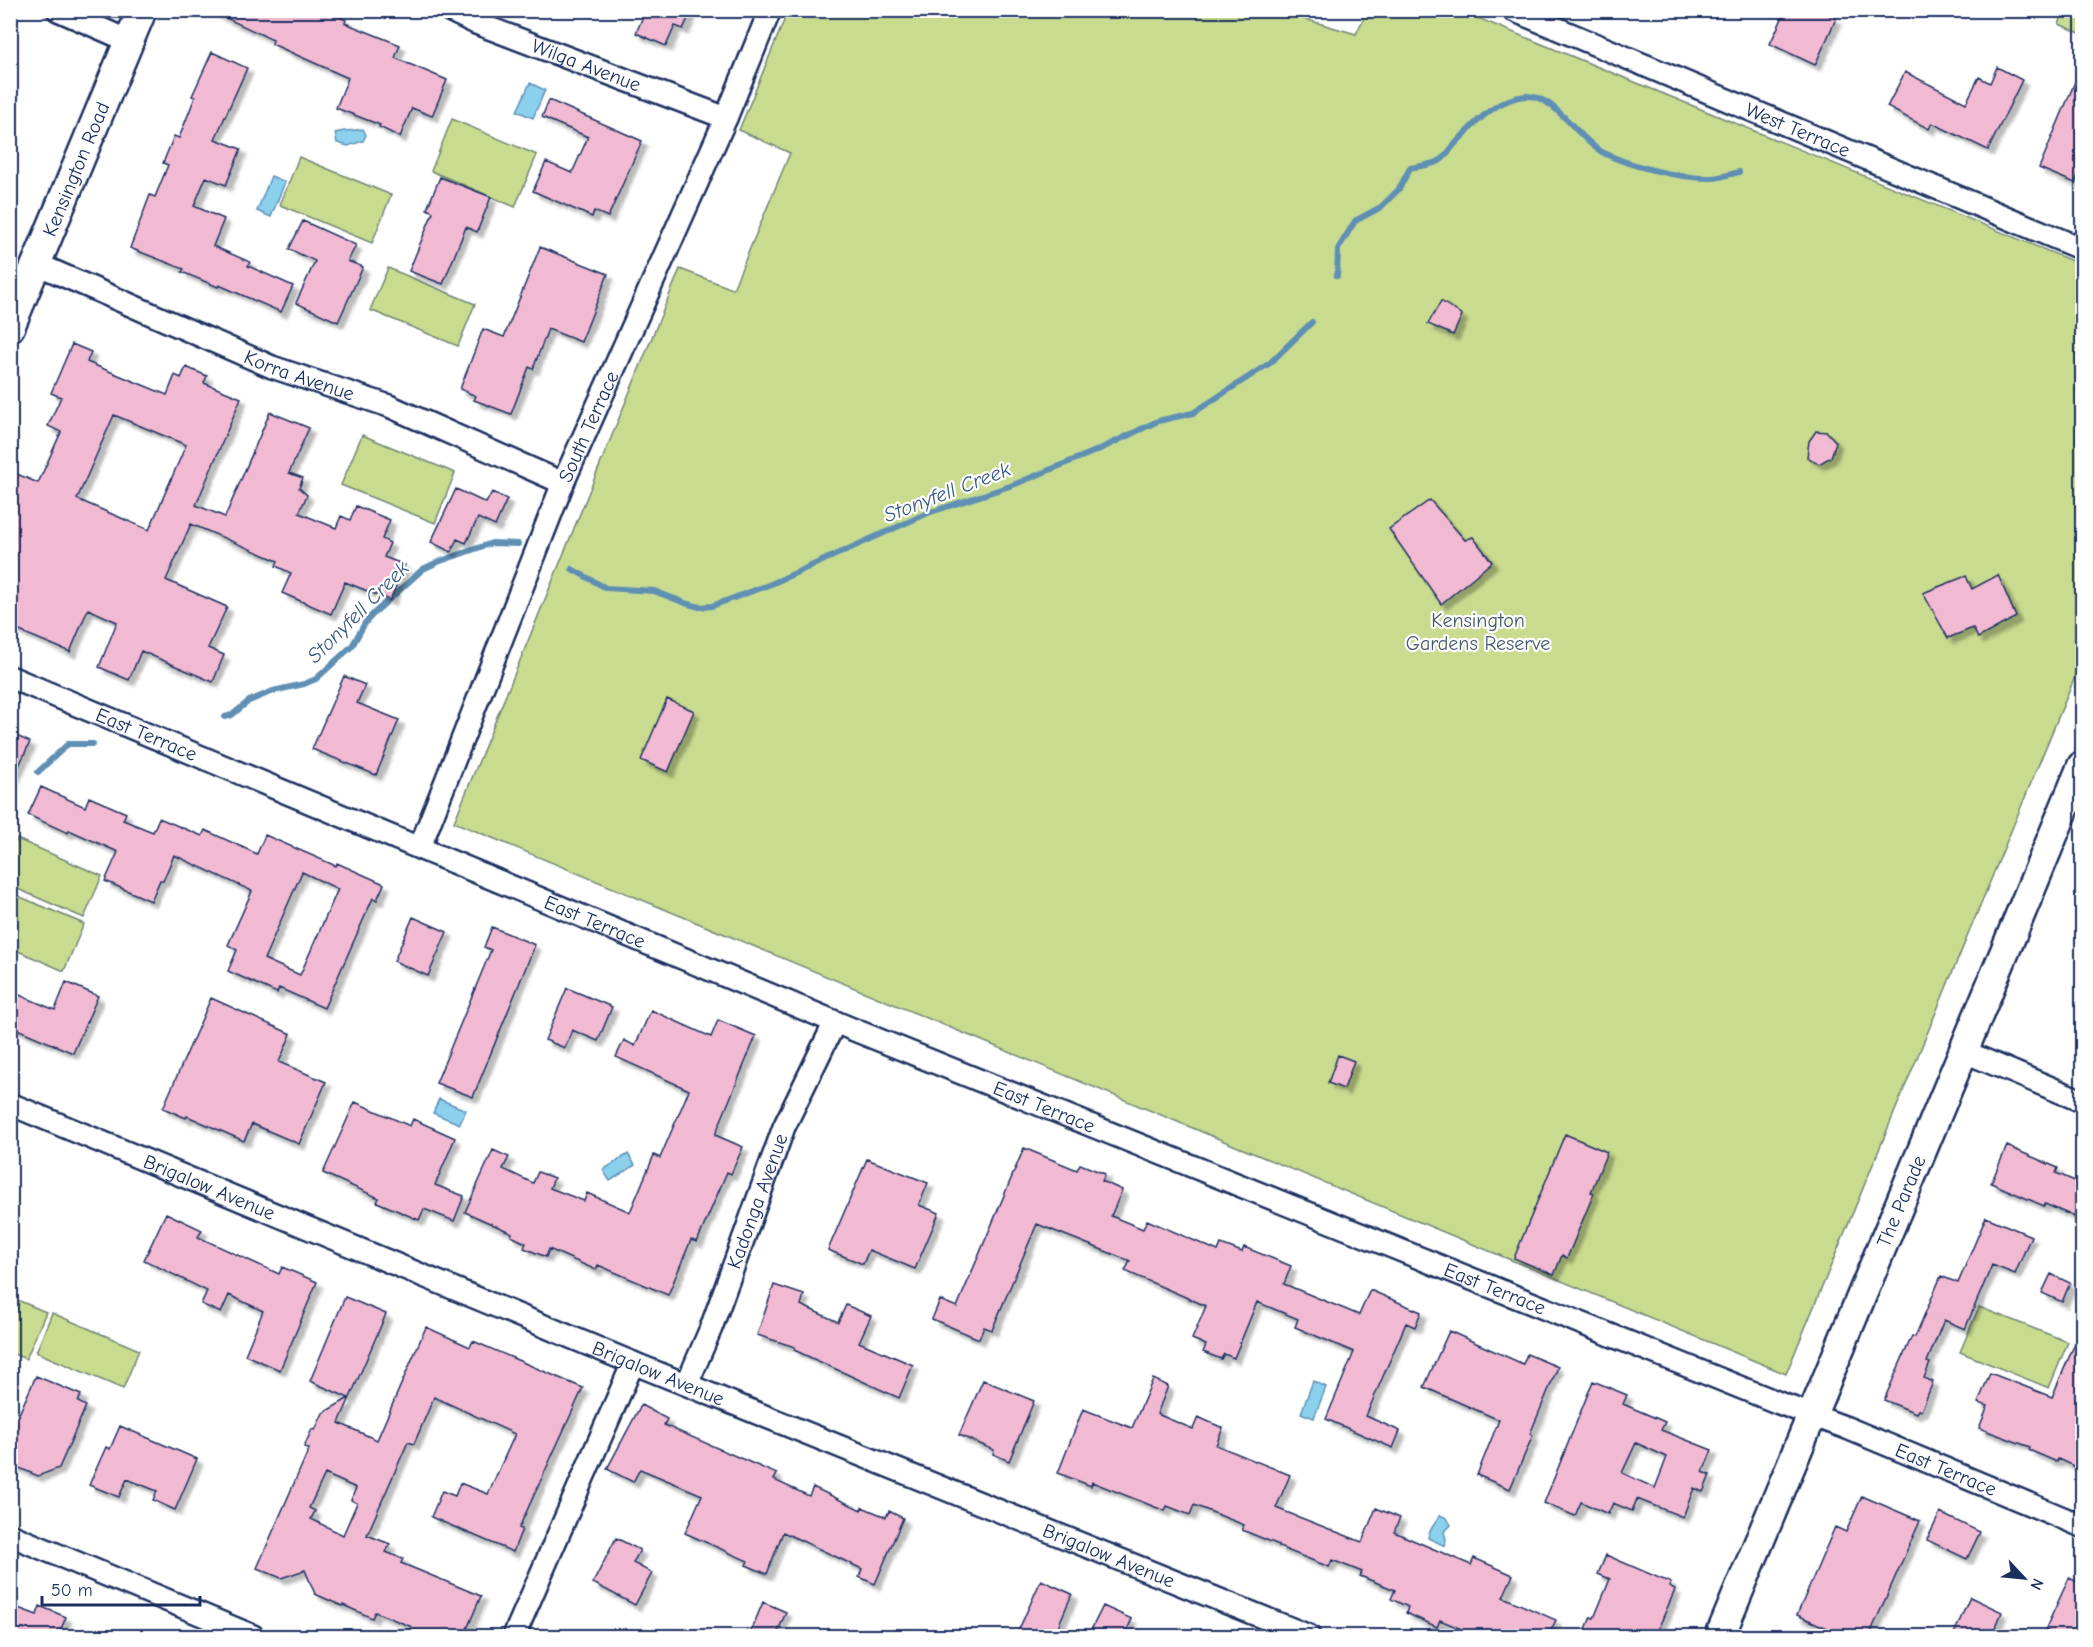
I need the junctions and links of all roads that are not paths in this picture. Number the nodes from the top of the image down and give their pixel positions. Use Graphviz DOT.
graph roads {
  1 [pos="58,10"];
  2 [pos="142,10"];
  3 [pos="448,10"];
  4 [pos="770,10"];
  5 [pos="1512,10"];
  6 [pos="129,41"];
  7 [pos="726,118"];
  8 [pos="2082,249"];
  9 [pos="37,264"];
  10 [pos="12,319"];
  11 [pos="563,483"];
  12 [pos="10,677"];
  13 [pos="2082,766"];
  14 [pos="420,847"];
  15 [pos="835,1022"];
  16 [pos="1963,1051"];
  17 [pos="2082,1101"];
  18 [pos="10,1104"];
  19 [pos="633,1363"];
  20 [pos="687,1384"];
  21 [pos="1812,1415"];
  22 [pos="2082,1526"];
  23 [pos="10,1535"];
  24 [pos="253,1636"];
  25 [pos="514,1636"];
  26 [pos="1309,1636"];
  27 [pos="1720,1636"];
  1 -- 6 [label="street"];
  2 -- 6 [label="main road, Kensington Road"];
  3 -- 7 [label="street, Wilga Avenue"];
  4 -- 7 [label="street, South Terrace"];
  5 -- 8 [label="street, West Terrace"];
  6 -- 9 [label="main road, Kensington Road"];
  7 -- 11 [label="street, South Terrace"];
  9 -- 10 [label="main road, Kensington Road"];
  9 -- 11 [label="street, Korra Avenue"];
  11 -- 14 [label="street, South Terrace"];
  12 -- 14 [label="street, East Terrace"];
  13 -- 16 [label="main road, The Parade"];
  14 -- 15 [label="street, East Terrace"];
  15 -- 20 [label="street, Kadonga Avenue"];
  15 -- 21 [label="street, East Terrace"];
  16 -- 17 [label="street"];
  16 -- 21 [label="main road, The Parade"];
  18 -- 19 [label="street, Brigalow Avenue"];
  19 -- 20 [label="street, Brigalow Avenue"];
  19 -- 25 [label="street"];
  20 -- 26 [label="street, Brigalow Avenue"];
  21 -- 22 [label="street, East Terrace"];
  21 -- 27 [label="main road, The Parade"];
  23 -- 24 [label="street"];
}
